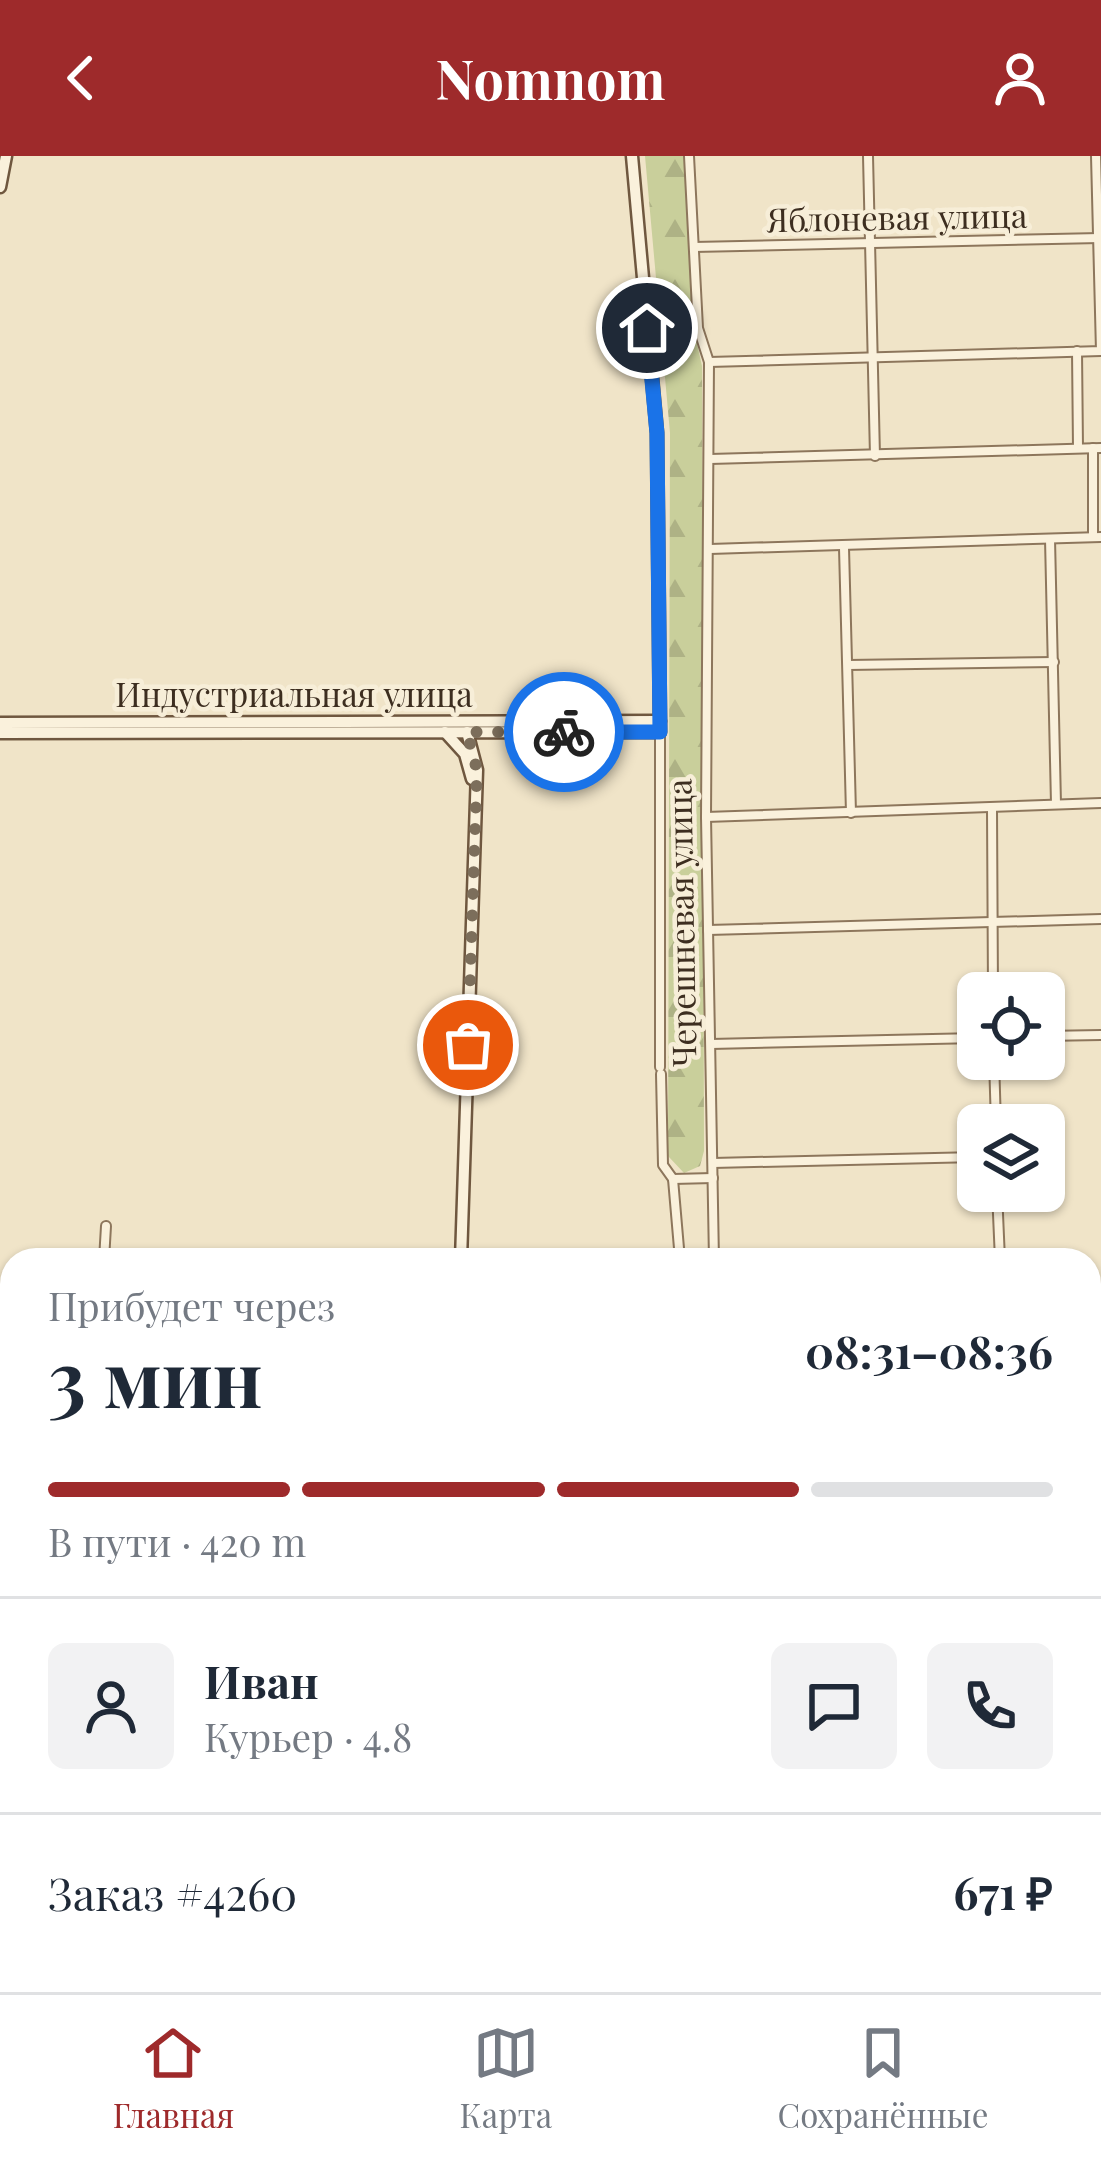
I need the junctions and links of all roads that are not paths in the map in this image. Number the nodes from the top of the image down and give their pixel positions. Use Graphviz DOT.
graph roads {
  1 [pos="6,156"];
  2 [pos="632,156"];
  3 [pos="689,156"];
  4 [pos="868,156"];
  5 [pos="1096,156"];
  6 [pos="0,187"];
  7 [pos="1100,238"];
  8 [pos="870,242"];
  9 [pos="694,247"];
  10 [pos="1077,351"];
  11 [pos="1101,351"];
  12 [pos="874,356"];
  13 [pos="709,362"];
  14 [pos="1078,448"];
  15 [pos="1097,448"];
  16 [pos="875,456"];
  17 [pos="710,459"];
  18 [pos="1097,537"];
  19 [pos="1049,538"];
  20 [pos="844,548"];
  21 [pos="710,549"];
  22 [pos="1054,662"];
  23 [pos="848,665"];
  24 [pos="0,723"];
  25 [pos="449,727"];
  26 [pos="660,727"];
  27 [pos="68,728"];
  28 [pos="467,732"];
  29 [pos="0,733"];
  30 [pos="1101,803"];
  31 [pos="1056,804"];
  32 [pos="992,810"];
  33 [pos="850,814"];
  34 [pos="476,818"];
  35 [pos="706,818"];
  36 [pos="1101,919"];
  37 [pos="992,922"];
  38 [pos="708,931"];
  39 [pos="993,972"];
  40 [pos="1101,1035"];
  41 [pos="1065,1036"];
  42 [pos="957,1038"];
  43 [pos="711,1044"];
  44 [pos="957,1157"];
  45 [pos="713,1163"];
  46 [pos="713,1178"];
  47 [pos="673,1179"];
  48 [pos="999,1212"];
  49 [pos="106,1226"];
  50 [pos="105,1248"];
  51 [pos="461,1248"];
  52 [pos="679,1248"];
  53 [pos="714,1248"];
  54 [pos="1000,1248"];
  1 -- 6 [label="street"];
  2 -- 26 [label="street"];
  3 -- 9 [label="street, Черешневая улица"];
  4 -- 8 [label="street"];
  5 -- 7 [label="street"];
  7 -- 8 [label="street, Яблоневая улица"];
  7 -- 11 [label="street"];
  8 -- 9 [label="street, Яблоневая улица"];
  8 -- 12 [label="street"];
  9 -- 13 [label="street, Черешневая улица"];
  10 -- 11 [label="street"];
  10 -- 12 [label="street"];
  10 -- 14 [label="street"];
  12 -- 13 [label="street"];
  12 -- 16 [label="street"];
  13 -- 17 [label="street, Черешневая улица"];
  14 -- 15 [label="street"];
  14 -- 16 [label="street"];
  15 -- 18 [label="street"];
  16 -- 17 [label="street"];
  17 -- 21 [label="street, Черешневая улица"];
  18 -- 19 [label="street"];
  19 -- 20 [label="street"];
  19 -- 22 [label="street"];
  20 -- 21 [label="street"];
  20 -- 23 [label="street"];
  21 -- 35 [label="street, Черешневая улица"];
  22 -- 23 [label="street"];
  22 -- 31 [label="street"];
  23 -- 33 [label="street"];
  24 -- 27 [label="street, Индустриальная улица"];
  25 -- 26 [label="street, Индустриальная улица"];
  25 -- 27 [label="street, Индустриальная улица"];
  25 -- 28 [label="street"];
  25 -- 34 [label="street"];
  26 -- 28 [label="street, Индустриальная улица"];
  26 -- 47 [label="street"];
  27 -- 29 [label="street, Индустриальная улица"];
  28 -- 34 [label="street, Индустриальная улица"];
  30 -- 31 [label="street"];
  31 -- 32 [label="street"];
  32 -- 33 [label="street"];
  32 -- 37 [label="street"];
  33 -- 35 [label="street"];
  34 -- 51 [label="street, Индустриальная улица"];
  35 -- 38 [label="street, Черешневая улица"];
  36 -- 37 [label="street"];
  37 -- 38 [label="street"];
  37 -- 39 [label="street"];
  38 -- 43 [label="street, Черешневая улица"];
  40 -- 41 [label="street"];
  42 -- 43 [label="street"];
  43 -- 45 [label="street, Черешневая улица"];
  44 -- 45 [label="street"];
  45 -- 46 [label="street, Черешневая улица"];
  46 -- 47 [label="street"];
  46 -- 53 [label="street, Черешневая улица"];
  47 -- 52 [label="street"];
  48 -- 54 [label="street"];
  49 -- 50 [label="street"];
}
